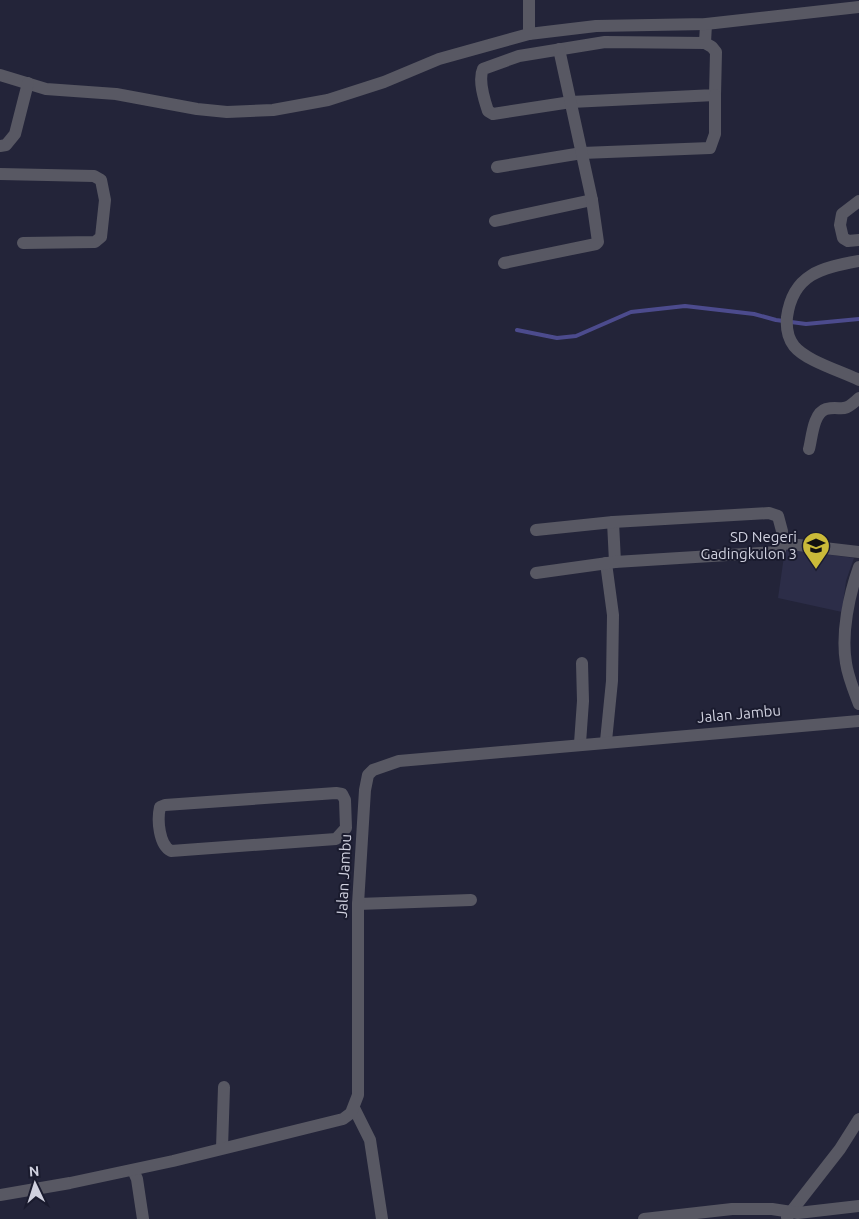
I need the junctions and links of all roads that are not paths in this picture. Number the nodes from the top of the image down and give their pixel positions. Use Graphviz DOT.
graph roads {
  1 [pos="529,0"];
  2 [pos="859,7"];
  3 [pos="706,24"];
  4 [pos="529,34"];
  5 [pos="705,43"];
  6 [pos="559,49"];
  7 [pos="0,75"];
  8 [pos="28,84"];
  9 [pos="715,95"];
  10 [pos="571,102"];
  11 [pos="0,146"];
  12 [pos="582,153"];
  13 [pos="497,167"];
  14 [pos="0,174"];
  15 [pos="592,200"];
  16 [pos="859,201"];
  17 [pos="495,221"];
  18 [pos="859,240"];
  19 [pos="23,243"];
  20 [pos="859,261"];
  21 [pos="504,263"];
  22 [pos="859,380"];
  23 [pos="859,398"];
  24 [pos="809,449"];
  25 [pos="613,522"];
  26 [pos="536,530"];
  27 [pos="781,543"];
  28 [pos="859,552"];
  29 [pos="611,562"];
  30 [pos="859,567"];
  31 [pos="536,573"];
  32 [pos="582,664"];
  33 [pos="854,674"];
  34 [pos="859,704"];
  35 [pos="859,721"];
  36 [pos="606,741"];
  37 [pos="580,743"];
  38 [pos="363,827"];
  39 [pos="346,828"];
  40 [pos="471,900"];
  41 [pos="358,904"];
  42 [pos="224,1087"];
  43 [pos="354,1108"];
  44 [pos="859,1119"];
  45 [pos="222,1148"];
  46 [pos="133,1170"];
  47 [pos="0,1195"];
  48 [pos="859,1206"];
  49 [pos="788,1216"];
  50 [pos="143,1219"];
  51 [pos="382,1219"];
  52 [pos="644,1219"];
  1 -- 4 [label="street"];
  2 -- 3 [label="street"];
  3 -- 4 [label="street"];
  3 -- 5 [label="street"];
  4 -- 8 [label="street"];
  5 -- 6 [label="street"];
  5 -- 9 [label="street"];
  6 -- 10 [label="street"];
  6 -- 10 [label="street"];
  7 -- 8 [label="street"];
  8 -- 11 [label="street"];
  9 -- 10 [label="street"];
  9 -- 12 [label="street"];
  10 -- 12 [label="street"];
  12 -- 13 [label="street"];
  12 -- 15 [label="street"];
  14 -- 19 [label="street"];
  15 -- 17 [label="street"];
  15 -- 21 [label="street"];
  16 -- 18 [label="street"];
  20 -- 22 [label="street"];
  23 -- 24 [label="street"];
  25 -- 26 [label="street"];
  25 -- 27 [label="street"];
  25 -- 29 [label="street"];
  27 -- 28 [label="street"];
  27 -- 29 [label="street"];
  29 -- 31 [label="street"];
  29 -- 36 [label="street"];
  30 -- 33 [label="street"];
  32 -- 37 [label="street"];
  33 -- 34 [label="street"];
  35 -- 36 [label="street, Jalan Jambu"];
  36 -- 37 [label="street, Jalan Jambu"];
  37 -- 38 [label="street, Jalan Jambu"];
  38 -- 39 [label="street"];
  38 -- 41 [label="street, Jalan Jambu"];
  39 -- 39 [label="street"];
  40 -- 41 [label="street"];
  41 -- 43 [label="street, Jalan Jambu"];
  42 -- 45 [label="street"];
  43 -- 45 [label="street"];
  43 -- 51 [label="street"];
  44 -- 49 [label="street"];
  45 -- 46 [label="street"];
  46 -- 47 [label="street"];
  46 -- 50 [label="street"];
  48 -- 49 [label="street"];
  49 -- 52 [label="street"];
}
